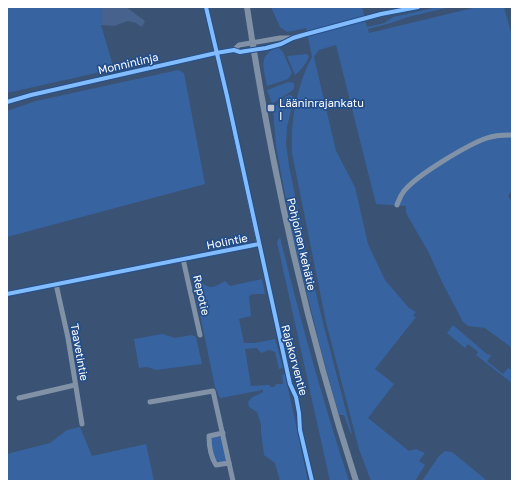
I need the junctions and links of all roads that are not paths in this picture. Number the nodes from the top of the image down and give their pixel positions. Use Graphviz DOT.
graph roads {
  1 [pos="206,7"];
  2 [pos="247,7"];
  3 [pos="418,7"];
  4 [pos="293,38"];
  5 [pos="253,43"];
  6 [pos="234,50"];
  7 [pos="254,50"];
  8 [pos="216,53"];
  9 [pos="7,102"];
  10 [pos="512,135"];
  11 [pos="397,205"];
  12 [pos="183,259"];
  13 [pos="56,284"];
  14 [pos="7,294"];
  15 [pos="200,335"];
  16 [pos="75,385"];
  17 [pos="19,398"];
  18 [pos="150,402"];
  19 [pos="82,424"];
  20 [pos="223,433"];
  21 [pos="229,463"];
  22 [pos="233,481"];
  23 [pos="356,481"];
  1 -- 8 [label="street, Holintie"];
  2 -- 5 [label="main road, Pohjoinen kehätie"];
  3 -- 4 [label="street"];
  4 -- 5 [label="street, Monninlinja"];
  4 -- 7 [label="street, Monninlinja"];
  5 -- 6 [label="street, Monninlinja"];
  5 -- 7 [label="main road, Pohjoinen kehätie"];
  6 -- 7 [label="street, Monninlinja"];
  6 -- 8 [label="street, Monninlinja"];
  7 -- 23 [label="main road, Pohjoinen kehätie"];
  8 -- 9 [label="street, Monninlinja"];
  8 -- 12 [label="street, Holintie"];
  10 -- 11 [label="street"];
  12 -- 13 [label="street, Holintie"];
  12 -- 15 [label="street, Repotie"];
  13 -- 14 [label="street, Holintie"];
  13 -- 16 [label="street, Taavetintie"];
  16 -- 17 [label="street"];
  16 -- 19 [label="street, Taavetintie"];
  18 -- 20 [label="street"];
  20 -- 21 [label="street"];
  20 -- 21 [label="street"];
  21 -- 22 [label="street"];
}
